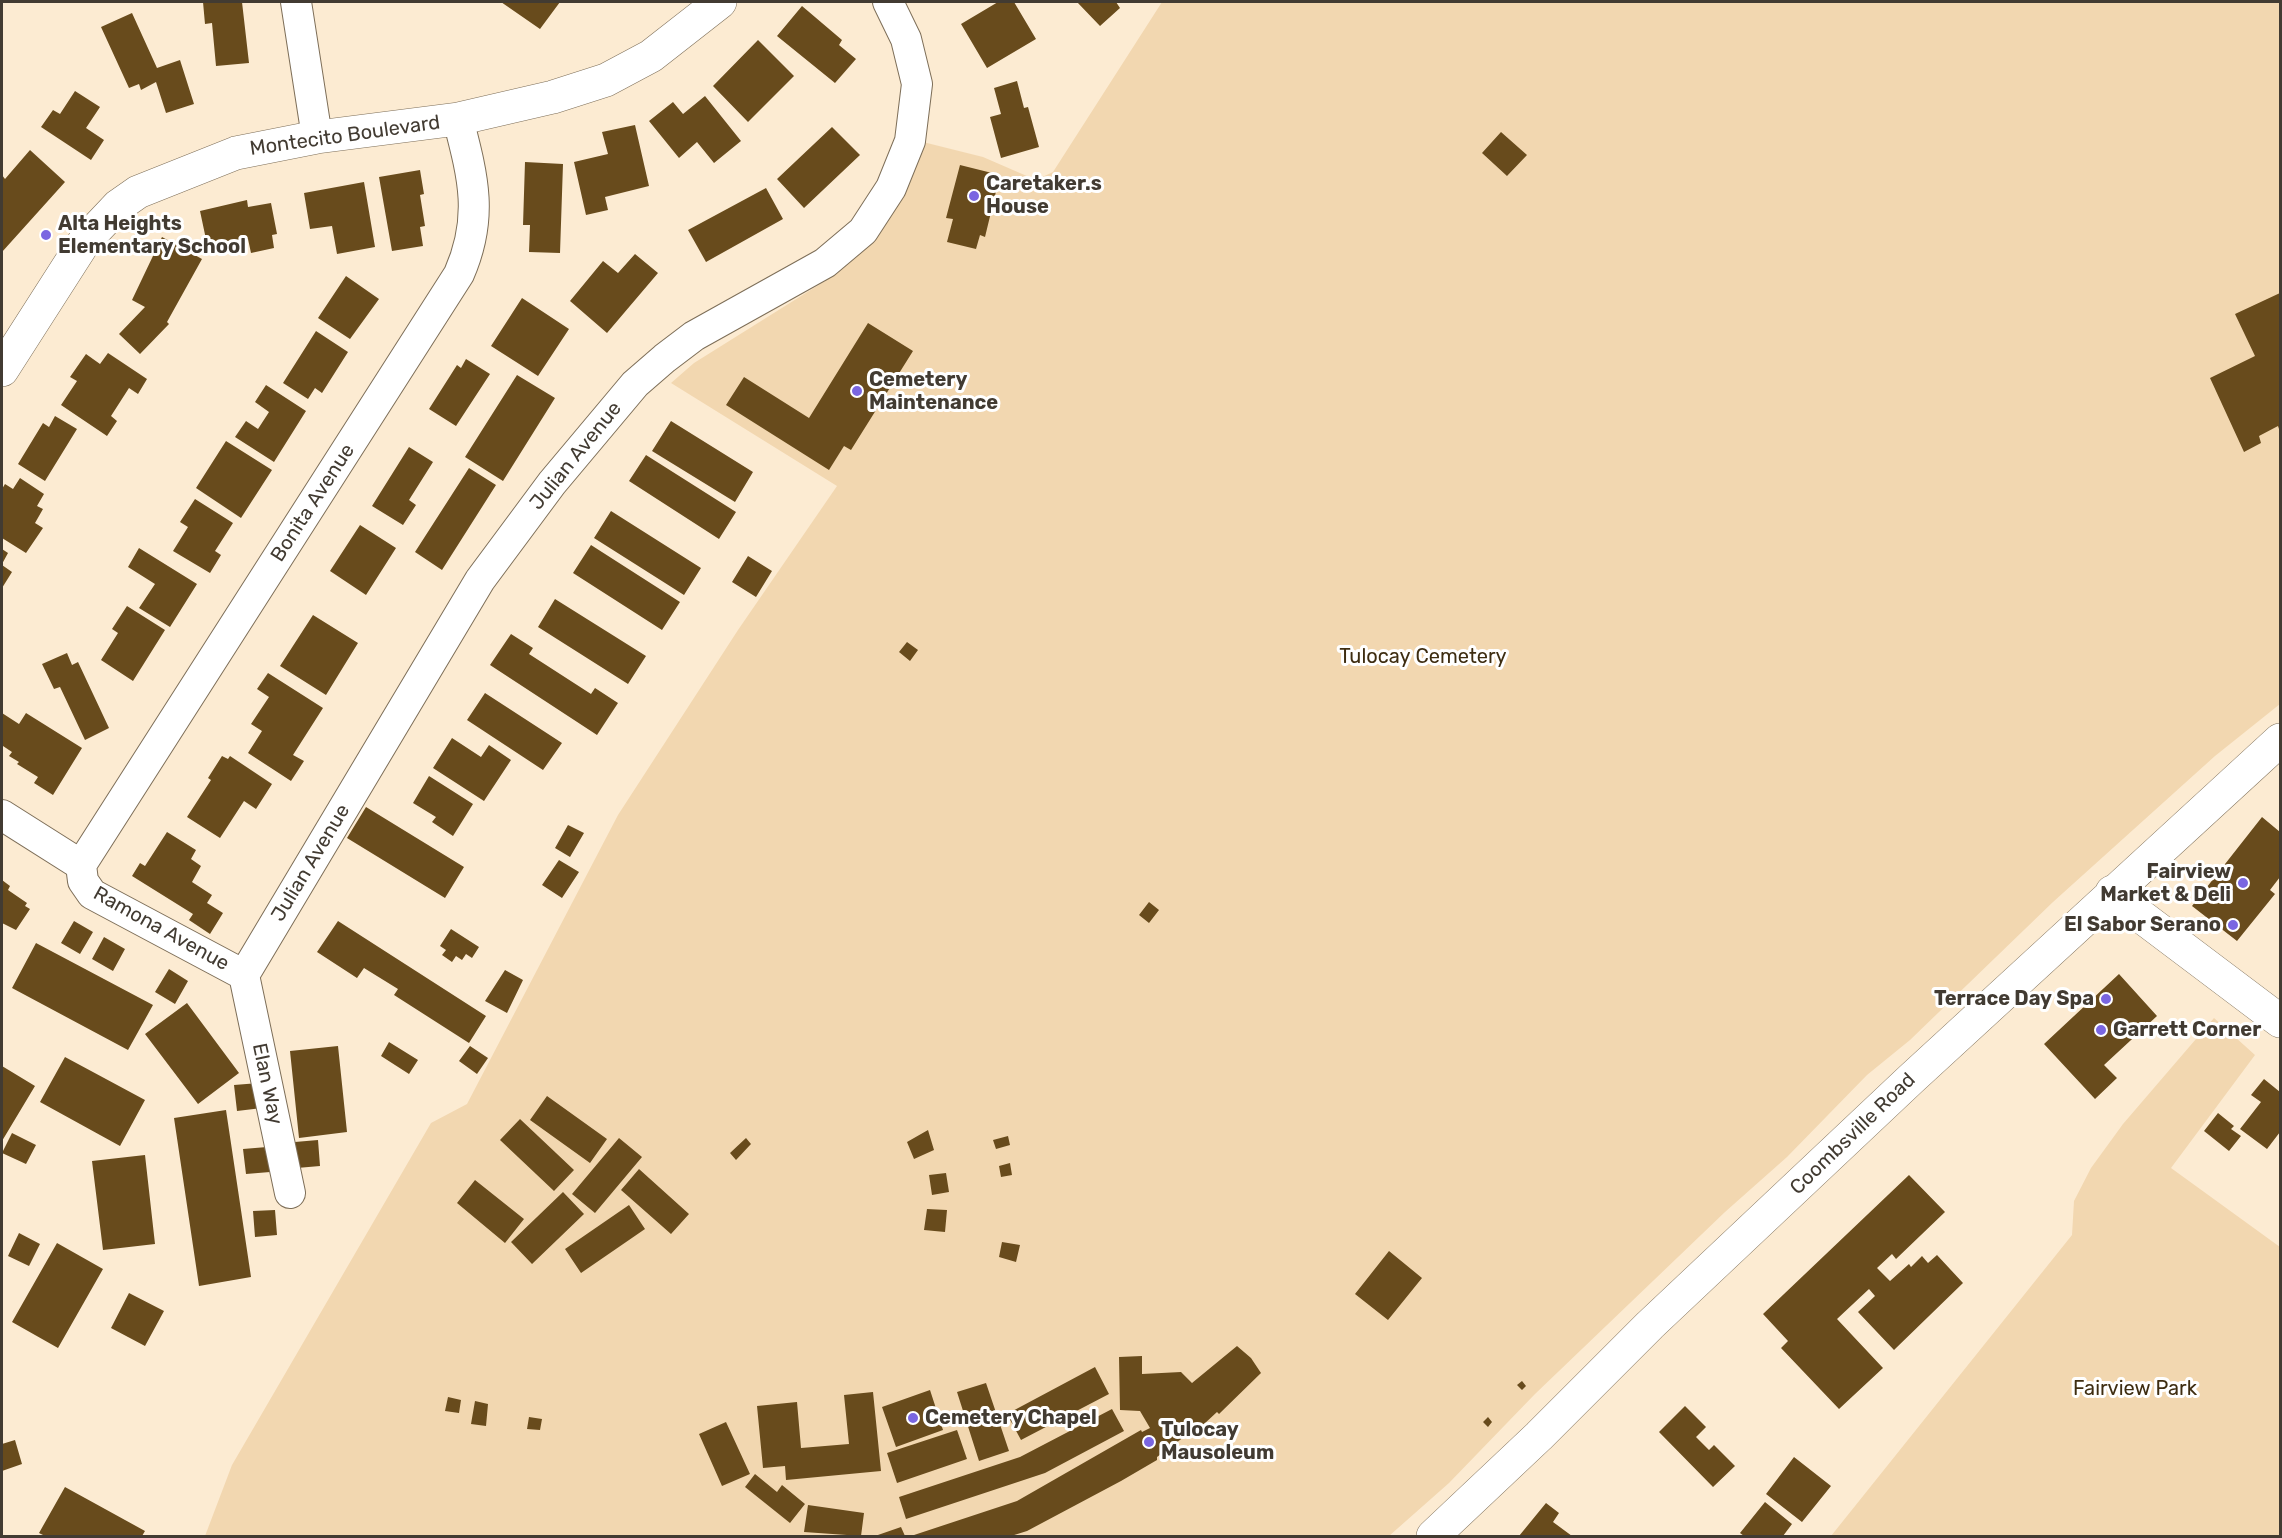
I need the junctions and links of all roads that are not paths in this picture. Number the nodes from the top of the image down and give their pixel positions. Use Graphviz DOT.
graph roads {
  1 [pos="296,2"];
  2 [pos="720,2"];
  3 [pos="888,2"];
  4 [pos="458,119"];
  5 [pos="317,137"];
  6 [pos="2,370"];
  7 [pos="2280,740"];
  8 [pos="2,815"];
  9 [pos="81,865"];
  10 [pos="2112,892"];
  11 [pos="244,975"];
  12 [pos="2280,1021"];
  13 [pos="290,1193"];
  14 [pos="1433,1536"];
  1 -- 5 [label="street"];
  2 -- 4 [label="street, Montecito Boulevard"];
  3 -- 11 [label="street, Julian Avenue"];
  4 -- 5 [label="street, Montecito Boulevard"];
  4 -- 9 [label="street, Bonita Avenue"];
  5 -- 6 [label="street, Montecito Boulevard"];
  7 -- 10 [label="street, Coombsville Road"];
  8 -- 9 [label="street, Ramona Avenue"];
  9 -- 11 [label="street, Ramona Avenue"];
  10 -- 12 [label="street"];
  10 -- 14 [label="street, Coombsville Road"];
  11 -- 13 [label="street, Elan Way"];
}
